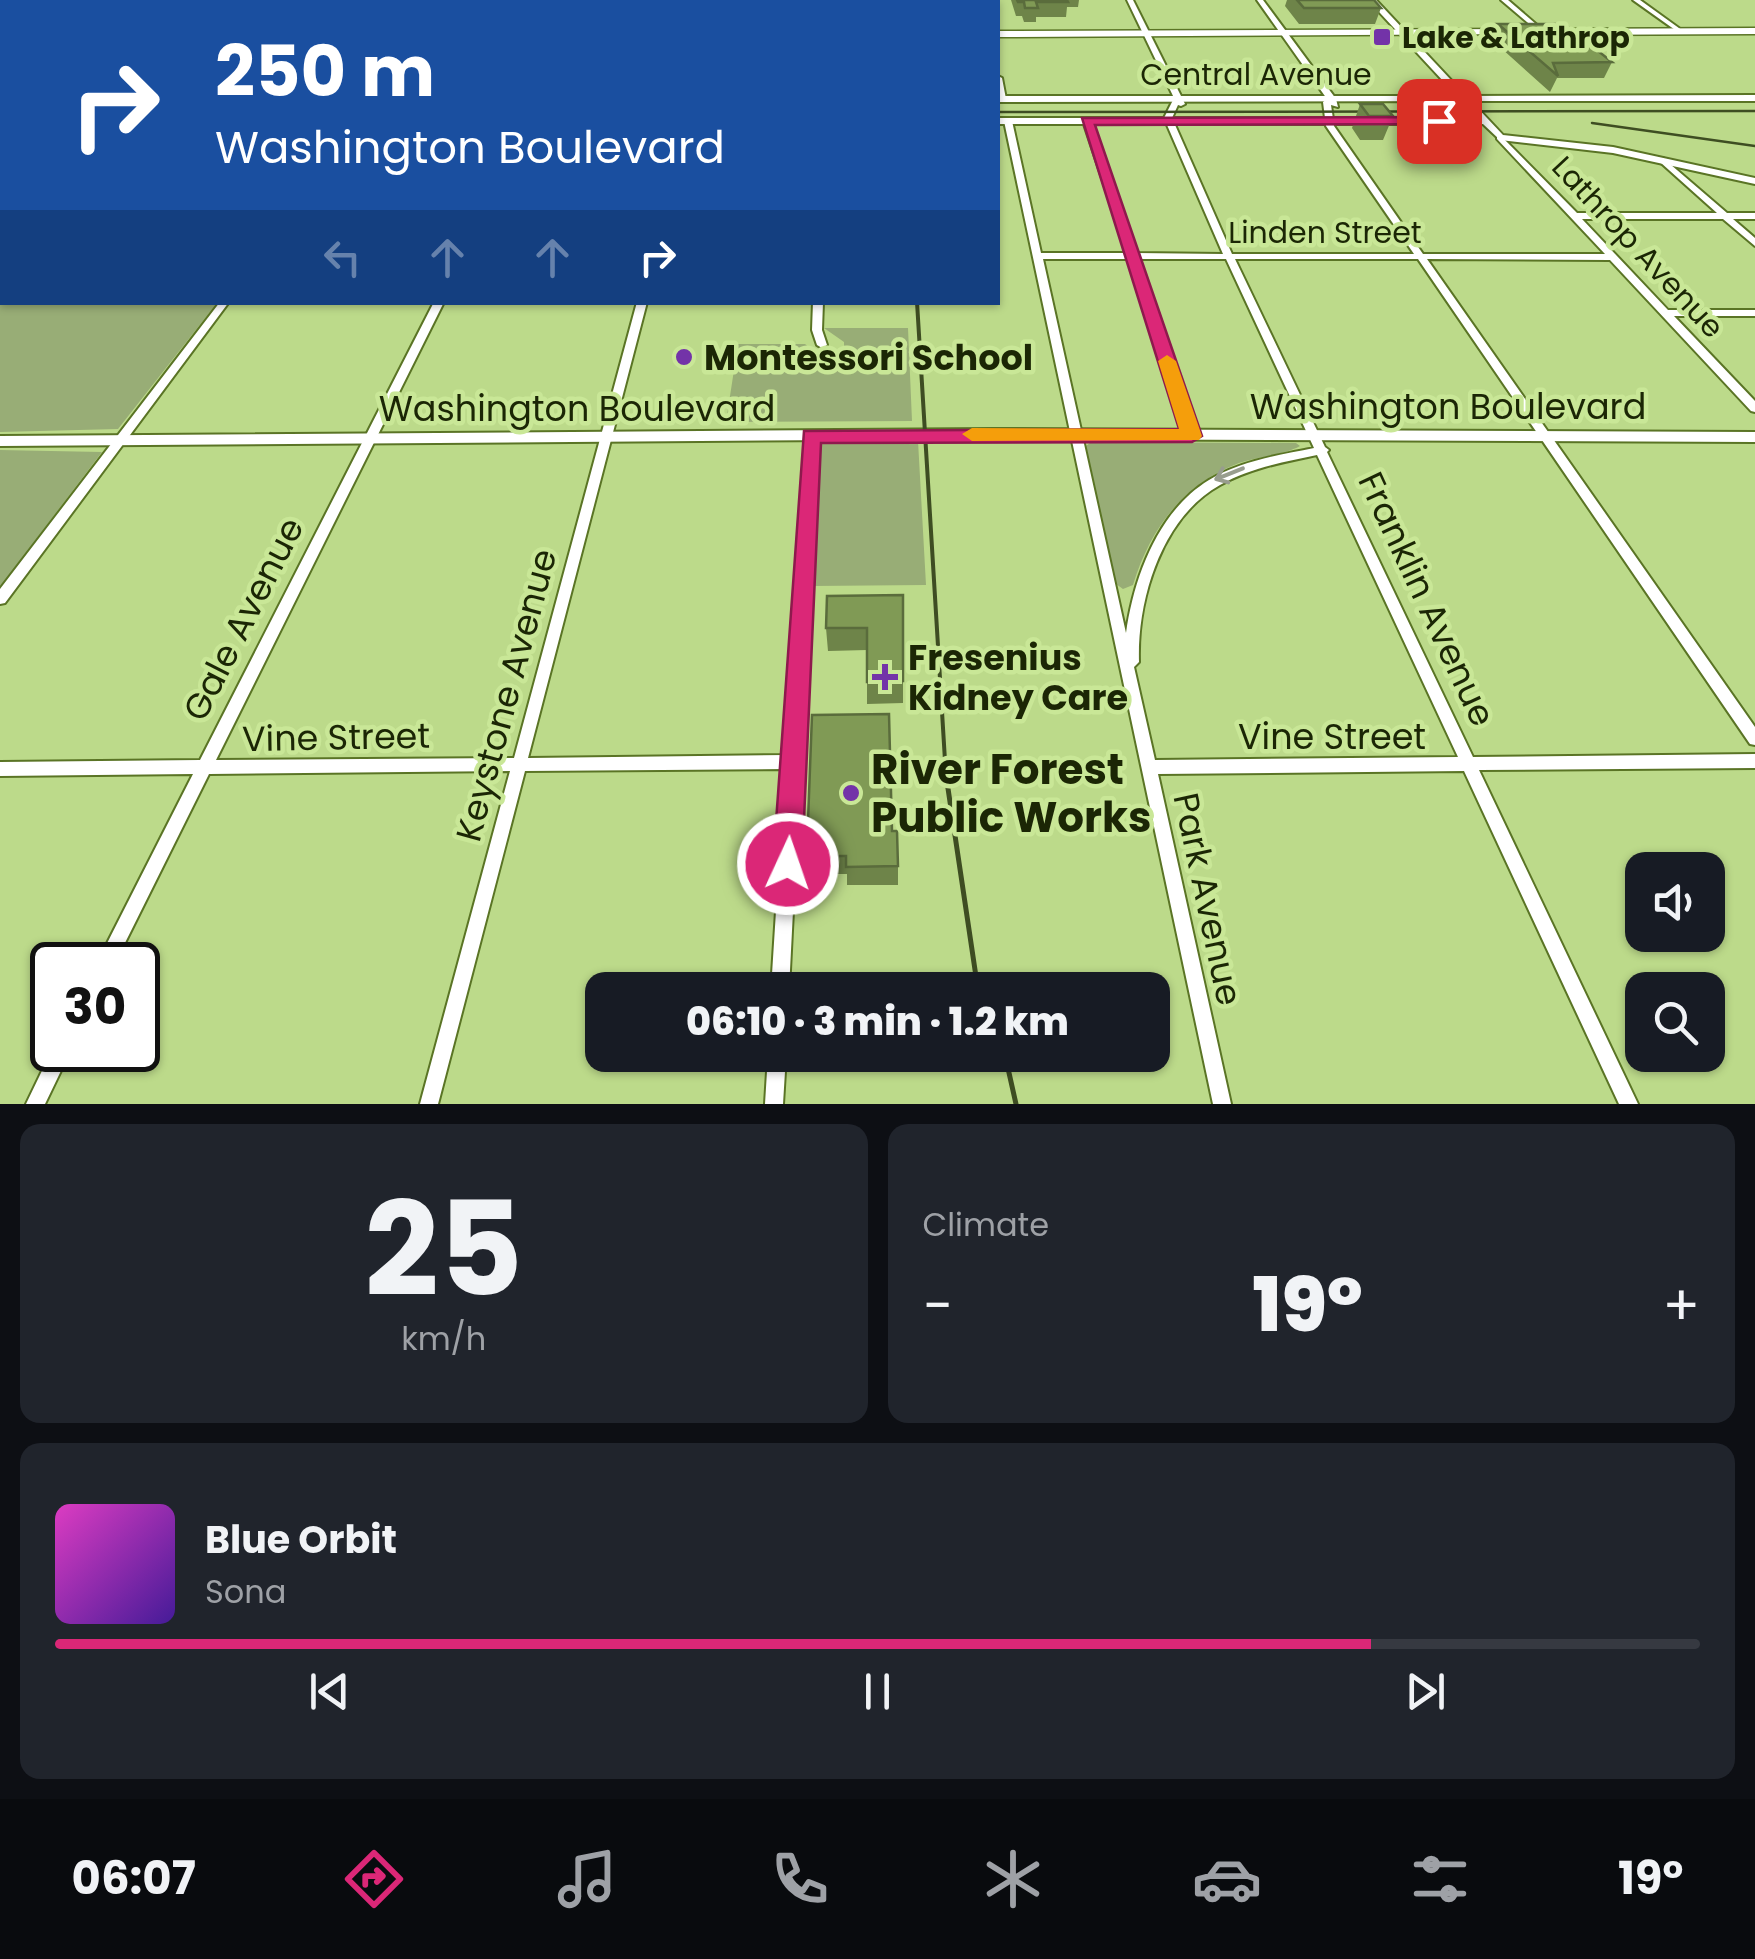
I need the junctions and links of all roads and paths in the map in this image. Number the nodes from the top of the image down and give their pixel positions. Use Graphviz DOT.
graph roads {
  1 [pos="1130,0"];
  2 [pos="1260,0"];
  3 [pos="1372,0"];
  4 [pos="1504,0"];
  5 [pos="1636,0"];
  6 [pos="1755,30"];
  7 [pos="1680,31"];
  8 [pos="1402,32"];
  9 [pos="1542,32"];
  10 [pos="1284,33"];
  11 [pos="1000,34"];
  12 [pos="1146,34"];
  13 [pos="1464,98"];
  14 [pos="1755,98"];
  15 [pos="1332,99"];
  16 [pos="1000,100"];
  17 [pos="1178,100"];
  18 [pos="1003,121"];
  19 [pos="1087,121"];
  20 [pos="1170,121"];
  21 [pos="1330,121"];
  22 [pos="1485,121"];
  23 [pos="1500,137"];
  24 [pos="1663,160"];
  25 [pos="1755,181"];
  26 [pos="1575,216"];
  27 [pos="1725,216"];
  28 [pos="1755,216"];
  29 [pos="1755,243"];
  30 [pos="1037,256"];
  31 [pos="1133,256"];
  32 [pos="1229,256"];
  33 [pos="1419,257"];
  34 [pos="1614,257"];
  35 [pos="223,305"];
  36 [pos="437,305"];
  37 [pos="641,305"];
  38 [pos="818,305"];
  39 [pos="1666,313"];
  40 [pos="1755,313"];
  41 [pos="822,345"];
  42 [pos="1755,408"];
  43 [pos="1076,435"];
  44 [pos="811,436"];
  45 [pos="1192,436"];
  46 [pos="606,437"];
  47 [pos="1546,437"];
  48 [pos="1755,437"];
  49 [pos="370,439"];
  50 [pos="120,440"];
  51 [pos="0,441"];
  52 [pos="1318,443"];
  53 [pos="0,598"];
  54 [pos="1134,704"];
  55 [pos="1755,739"];
  56 [pos="793,762"];
  57 [pos="1755,762"];
  58 [pos="1472,764"];
  59 [pos="518,765"];
  60 [pos="1149,767"];
  61 [pos="204,768"];
  62 [pos="0,769"];
  63 [pos="117,942"];
  64 [pos="781,972"];
  65 [pos="51,1072"];
  66 [pos="776,1072"];
  67 [pos="35,1104"];
  68 [pos="429,1104"];
  69 [pos="774,1104"];
  70 [pos="1222,1104"];
  71 [pos="1629,1104"];
  1 -- 12 [label="street"];
  2 -- 10 [label="street"];
  3 -- 8 [label="street, Lathrop Avenue"];
  4 -- 9 [label="street"];
  5 -- 7 [label="street"];
  6 -- 7 [label="main road"];
  7 -- 9 [label="main road"];
  8 -- 9 [label="main road"];
  8 -- 10 [label="main road"];
  8 -- 13 [label="street, Lathrop Avenue"];
  10 -- 12 [label="main road"];
  10 -- 15 [label="street"];
  11 -- 12 [label="main road"];
  12 -- 17 [label="street"];
  13 -- 14 [label="street, Central Avenue"];
  13 -- 15 [label="street, Central Avenue"];
  13 -- 22 [label="street, Lathrop Avenue"];
  15 -- 17 [label="street, Central Avenue"];
  15 -- 21 [label="street"];
  16 -- 17 [label="street, Central Avenue"];
  17 -- 20 [label="street"];
  18 -- 19 [label="street"];
  18 -- 30 [label="street, Park Avenue"];
  19 -- 20 [label="street"];
  19 -- 31 [label="street"];
  20 -- 21 [label="street"];
  20 -- 32 [label="street, Franklin Avenue"];
  21 -- 22 [label="street"];
  21 -- 33 [label="street"];
  22 -- 23 [label="street, Lathrop Avenue"];
  23 -- 24 [label="street"];
  23 -- 26 [label="street, Lathrop Avenue"];
  24 -- 25 [label="street"];
  24 -- 27 [label="street"];
  26 -- 27 [label="street"];
  26 -- 34 [label="street, Lathrop Avenue"];
  27 -- 28 [label="street"];
  27 -- 29 [label="street"];
  30 -- 31 [label="street, Linden Street"];
  30 -- 43 [label="street, Park Avenue"];
  31 -- 32 [label="street, Linden Street"];
  31 -- 45 [label="street"];
  32 -- 33 [label="street, Linden Street"];
  32 -- 52 [label="street, Franklin Avenue"];
  33 -- 34 [label="street, Linden Street"];
  33 -- 47 [label="street"];
  34 -- 39 [label="street, Lathrop Avenue"];
  35 -- 50 [label="street"];
  36 -- 49 [label="street, Gale Avenue"];
  37 -- 46 [label="street, Keystone Avenue"];
  38 -- 41 [label="street"];
  39 -- 40 [label="street"];
  39 -- 42 [label="street, Lathrop Avenue"];
  43 -- 44 [label="street, Washington Boulevard"];
  43 -- 45 [label="street, Washington Boulevard"];
  43 -- 54 [label="street, Park Avenue"];
  44 -- 46 [label="street, Washington Boulevard"];
  44 -- 56 [label="street"];
  45 -- 52 [label="street, Washington Boulevard"];
  46 -- 49 [label="street, Washington Boulevard"];
  46 -- 59 [label="street, Keystone Avenue"];
  47 -- 48 [label="street, Washington Boulevard"];
  47 -- 52 [label="street, Washington Boulevard"];
  47 -- 55 [label="street"];
  49 -- 50 [label="street, Washington Boulevard"];
  49 -- 61 [label="street, Gale Avenue"];
  50 -- 51 [label="street, Washington Boulevard"];
  50 -- 53 [label="street"];
  52 -- 54 [label="street, one-way"];
  52 -- 58 [label="street, Franklin Avenue"];
  54 -- 60 [label="street, Park Avenue"];
  56 -- 59 [label="street, Vine Street"];
  56 -- 64 [label="street"];
  57 -- 58 [label="street, Vine Street"];
  58 -- 60 [label="street, Vine Street"];
  58 -- 71 [label="street, Franklin Avenue"];
  59 -- 61 [label="street, Vine Street"];
  59 -- 68 [label="street, Keystone Avenue"];
  60 -- 70 [label="street, Park Avenue"];
  61 -- 62 [label="street, Vine Street"];
  61 -- 63 [label="street, Gale Avenue"];
  65 -- 67 [label="street"];
  66 -- 69 [label="street"];
}
